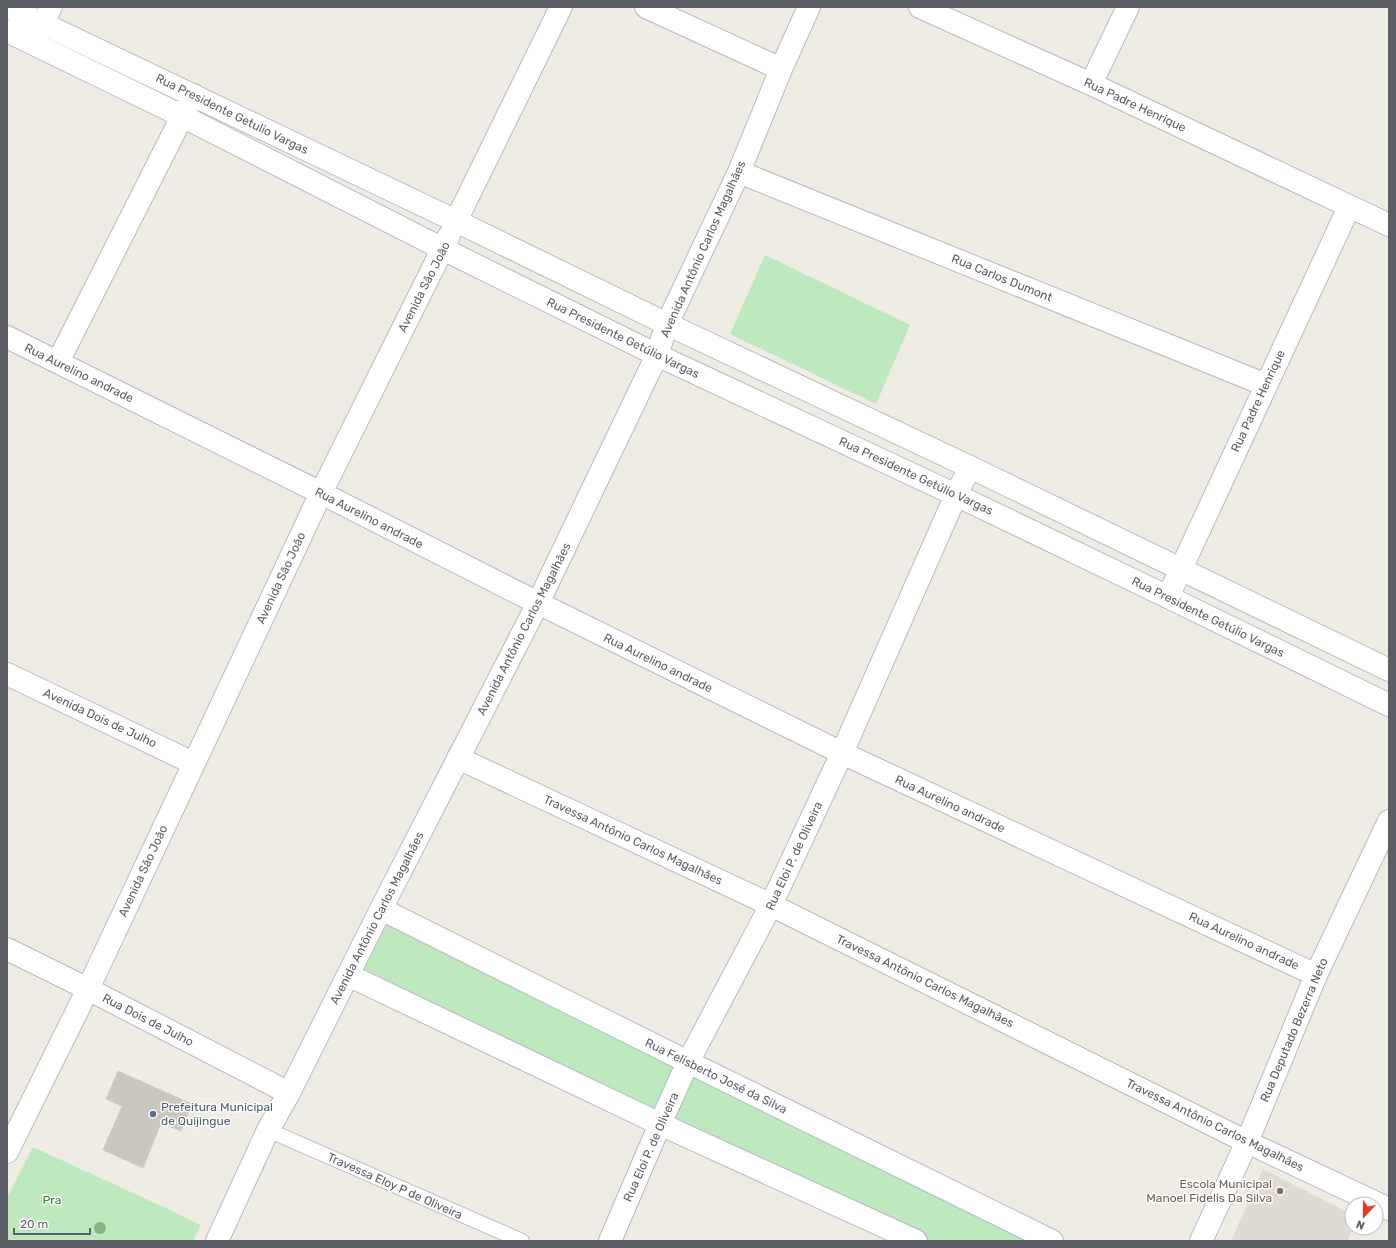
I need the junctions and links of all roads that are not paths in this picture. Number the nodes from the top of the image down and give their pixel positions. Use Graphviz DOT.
graph roads {
  1 [pos="8,7"];
  2 [pos="561,7"];
  3 [pos="646,7"];
  4 [pos="810,7"];
  5 [pos="920,7"];
  6 [pos="1128,7"];
  7 [pos="47,15"];
  8 [pos="7,30"];
  9 [pos="33,42"];
  10 [pos="781,69"];
  11 [pos="1091,84"];
  12 [pos="193,95"];
  13 [pos="182,116"];
  14 [pos="739,172"];
  15 [pos="1349,207"];
  16 [pos="456,221"];
  17 [pos="1389,225"];
  18 [pos="442,249"];
  19 [pos="667,324"];
  20 [pos="7,337"];
  21 [pos="657,355"];
  22 [pos="58,362"];
  23 [pos="1266,385"];
  24 [pos="970,468"];
  25 [pos="321,493"];
  26 [pos="956,495"];
  27 [pos="1180,570"];
  28 [pos="1168,597"];
  29 [pos="538,603"];
  30 [pos="1389,670"];
  31 [pos="7,674"];
  32 [pos="1389,705"];
  33 [pos="842,753"];
  34 [pos="458,758"];
  35 [pos="193,763"];
  36 [pos="1389,821"];
  37 [pos="771,905"];
  38 [pos="381,909"];
  39 [pos="7,949"];
  40 [pos="348,975"];
  41 [pos="1316,975"];
  42 [pos="88,989"];
  43 [pos="688,1062"];
  44 [pos="289,1093"];
  45 [pos="660,1124"];
  46 [pos="268,1130"];
  47 [pos="1247,1142"];
  48 [pos="7,1152"];
  49 [pos="1389,1209"];
  50 [pos="217,1241"];
  51 [pos="522,1241"];
  52 [pos="610,1241"];
  53 [pos="916,1241"];
  54 [pos="1052,1241"];
  55 [pos="1201,1241"];
  1 -- 7 [label="street, Rua Presidente Getulio Vargas"];
  2 -- 16 [label="street, Avenida São João"];
  3 -- 10 [label="street"];
  4 -- 10 [label="street, Avenida Antônio Carlos Magalhães"];
  5 -- 11 [label="street, Rua Padre Henrique"];
  6 -- 11 [label="street"];
  7 -- 9 [label="street"];
  7 -- 12 [label="street, Rua Presidente Getulio Vargas"];
  8 -- 9 [label="street, Rua Presidente Getulio Vargas"];
  9 -- 13 [label="street, Rua Presidente Getulio Vargas"];
  10 -- 14 [label="street, Avenida Antônio Carlos Magalhães"];
  11 -- 15 [label="street, Rua Padre Henrique"];
  12 -- 13 [label="street"];
  12 -- 16 [label="street, Rua Presidente Getulio Vargas"];
  13 -- 18 [label="street, Rua Presidente Getulio Vargas"];
  13 -- 22 [label="street"];
  14 -- 19 [label="street, Avenida Antônio Carlos Magalhães"];
  14 -- 23 [label="street, Rua Carlos Dumont"];
  15 -- 17 [label="street, Rua Padre Henrique"];
  15 -- 23 [label="street, Rua Padre Henrique"];
  16 -- 18 [label="street, Avenida São João"];
  16 -- 19 [label="street"];
  18 -- 21 [label="street, Rua Presidente Getúlio Vargas"];
  18 -- 25 [label="street, Avenida São João"];
  19 -- 21 [label="street, Avenida Antônio Carlos Magalhães"];
  19 -- 24 [label="street"];
  20 -- 22 [label="street, Rua Aurelino andrade"];
  21 -- 26 [label="street, Rua Presidente Getúlio Vargas"];
  21 -- 29 [label="street, Avenida Antônio Carlos Magalhães"];
  22 -- 25 [label="street, Rua Aurelino andrade"];
  23 -- 27 [label="street, Rua Padre Henrique"];
  24 -- 26 [label="street, Rua Eloi P. de Oliveira"];
  24 -- 27 [label="street"];
  25 -- 29 [label="street, Rua Aurelino andrade"];
  25 -- 35 [label="street, Avenida São João"];
  26 -- 28 [label="street, Rua Presidente Getúlio Vargas"];
  26 -- 33 [label="street, Rua Eloi P. de Oliveira"];
  27 -- 28 [label="street, Rua Padre Henrique"];
  27 -- 30 [label="street"];
  28 -- 32 [label="street, Rua Presidente Getúlio Vargas"];
  29 -- 33 [label="street, Rua Aurelino andrade"];
  29 -- 34 [label="street, Avenida Antônio Carlos Magalhães"];
  31 -- 35 [label="street, Avenida Dois de Julho"];
  33 -- 37 [label="street, Rua Eloi P. de Oliveira"];
  33 -- 41 [label="street, Rua Aurelino andrade"];
  34 -- 37 [label="street, Travessa Antônio Carlos Magalhães"];
  34 -- 38 [label="street, Avenida Antônio Carlos Magalhães"];
  35 -- 42 [label="street, Avenida São João"];
  36 -- 41 [label="street, Rua Deputado Bezerra Neto"];
  37 -- 43 [label="street, Rua Eloi P. de Oliveira"];
  37 -- 47 [label="street, Travessa Antônio Carlos Magalhães"];
  38 -- 40 [label="street, Avenida Antônio Carlos Magalhães"];
  38 -- 43 [label="street, Rua Felisberto José da Silva"];
  39 -- 42 [label="street, Rua Dois de Julho"];
  40 -- 44 [label="street, Avenida Antônio Carlos Magalhães"];
  40 -- 45 [label="street"];
  41 -- 47 [label="street, Rua Deputado Bezerra Neto"];
  42 -- 44 [label="street, Rua Dois de Julho"];
  42 -- 48 [label="street, Avenida São João"];
  43 -- 45 [label="street, Rua Eloi P. de Oliveira"];
  43 -- 54 [label="street, Rua Felisberto José da Silva"];
  44 -- 46 [label="street, Avenida Antônio Carlos Magalhães"];
  45 -- 52 [label="street, Rua Eloi P. de Oliveira"];
  45 -- 53 [label="street"];
  46 -- 50 [label="street, Avenida Antônio Carlos Magalhães"];
  46 -- 51 [label="lane, Travessa Eloy P de Oliveira"];
  47 -- 49 [label="street, Travessa Antônio Carlos Magalhães"];
  47 -- 55 [label="street, Rua Deputado Bezerra Neto"];
}
